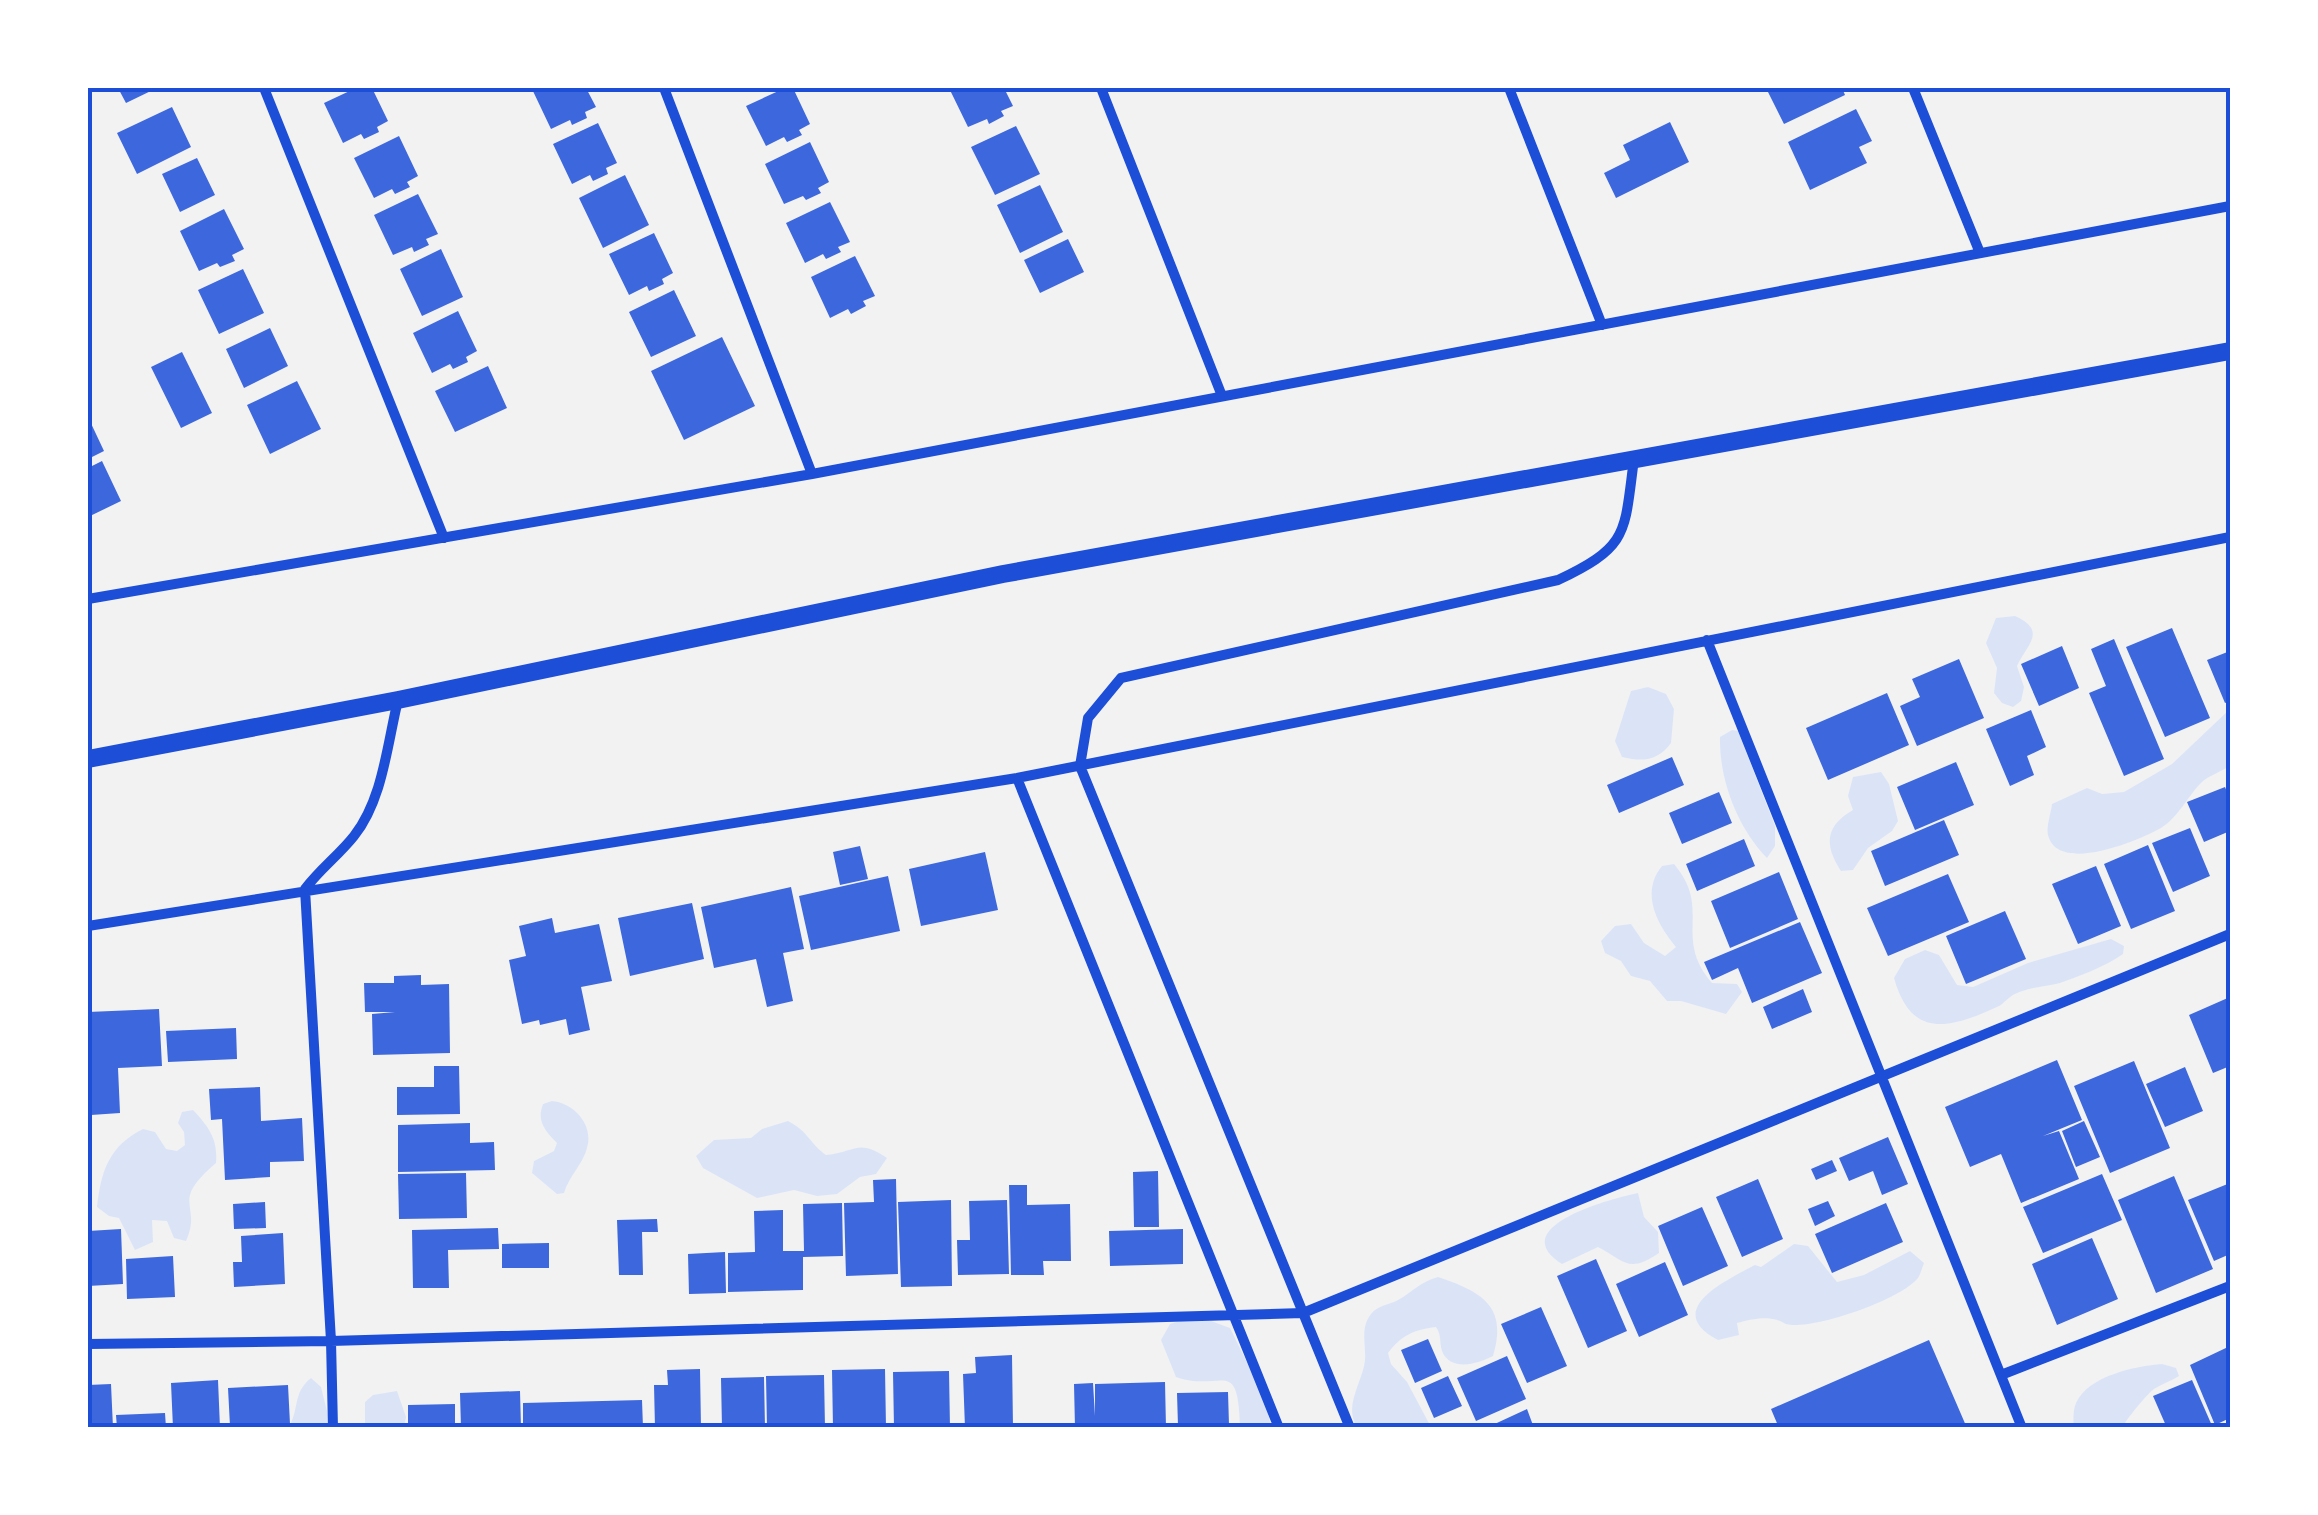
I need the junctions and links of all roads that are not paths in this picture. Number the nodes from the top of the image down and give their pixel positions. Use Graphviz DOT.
graph roads {
  1 [pos="264,88"];
  2 [pos="664,88"];
  3 [pos="1100,88"];
  4 [pos="1509,88"];
  5 [pos="1913,88"];
  6 [pos="2230,206"];
  7 [pos="1980,253"];
  8 [pos="1602,325"];
  9 [pos="2230,350"];
  10 [pos="1222,396"];
  11 [pos="1634,459"];
  12 [pos="812,474"];
  13 [pos="2230,537"];
  14 [pos="444,538"];
  15 [pos="88,598"];
  16 [pos="1707,640"];
  17 [pos="398,700"];
  18 [pos="88,758"];
  19 [pos="1080,766"];
  20 [pos="1016,778"];
  21 [pos="306,889"];
  22 [pos="88,926"];
  23 [pos="2230,934"];
  24 [pos="1881,1076"];
  25 [pos="2230,1286"];
  26 [pos="1303,1313"];
  27 [pos="1234,1315"];
  28 [pos="331,1341"];
  29 [pos="88,1344"];
  30 [pos="2001,1375"];
  31 [pos="332,1428"];
  32 [pos="1280,1428"];
  33 [pos="1350,1428"];
  34 [pos="2022,1428"];
  1 -- 14 [label="street"];
  2 -- 12 [label="street"];
  3 -- 10 [label="street"];
  4 -- 8 [label="street"];
  5 -- 7 [label="street"];
  6 -- 7 [label="street"];
  7 -- 8 [label="street"];
  8 -- 10 [label="street"];
  9 -- 11 [label="street"];
  10 -- 12 [label="street"];
  11 -- 17 [label="street"];
  11 -- 19 [label="street"];
  12 -- 14 [label="street"];
  13 -- 16 [label="street"];
  14 -- 15 [label="street"];
  16 -- 19 [label="street"];
  16 -- 24 [label="street"];
  17 -- 18 [label="street"];
  17 -- 21 [label="street"];
  19 -- 20 [label="street"];
  19 -- 26 [label="street"];
  20 -- 21 [label="street"];
  20 -- 27 [label="street"];
  21 -- 22 [label="street"];
  21 -- 28 [label="street"];
  23 -- 24 [label="street"];
  24 -- 26 [label="street"];
  24 -- 30 [label="street"];
  25 -- 30 [label="street"];
  26 -- 27 [label="street"];
  26 -- 33 [label="street"];
  27 -- 28 [label="street"];
  27 -- 32 [label="street"];
  28 -- 29 [label="street"];
  28 -- 31 [label="street"];
  30 -- 34 [label="street"];
}
